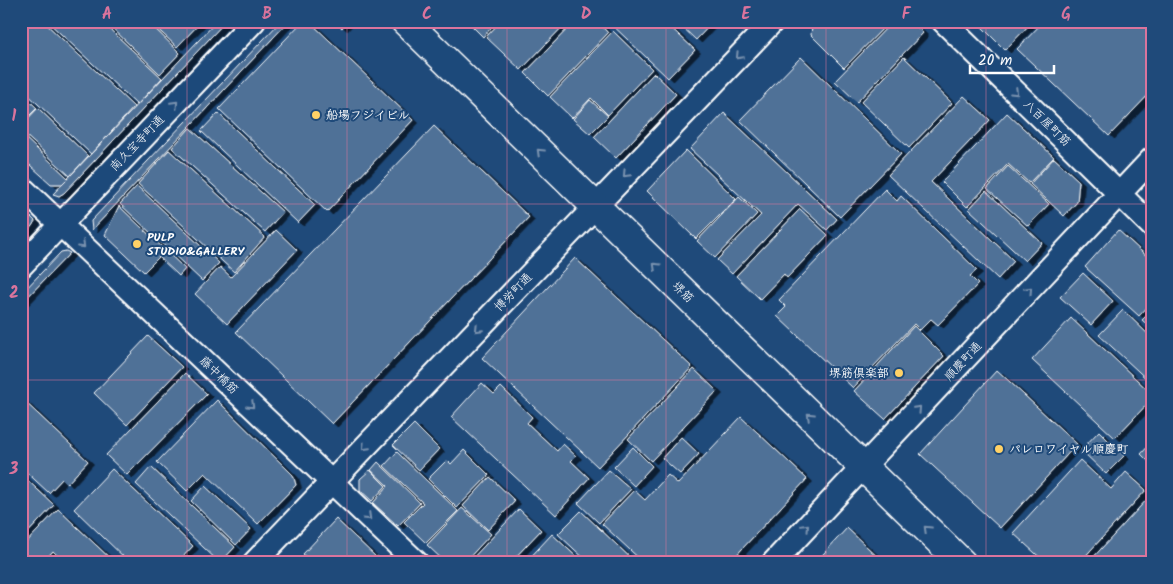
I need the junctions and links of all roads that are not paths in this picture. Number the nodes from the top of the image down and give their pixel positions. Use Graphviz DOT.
graph roads {
  1 [pos="254,21"];
  2 [pos="404,21"];
  3 [pos="772,21"];
  4 [pos="942,21"];
  5 [pos="1152,159"];
  6 [pos="21,187"];
  7 [pos="1119,194"];
  8 [pos="595,206"];
  9 [pos="60,224"];
  10 [pos="1152,226"];
  11 [pos="21,266"];
  12 [pos="864,467"];
  13 [pos="332,482"];
  14 [pos="254,563"];
  15 [pos="417,563"];
  16 [pos="773,563"];
  17 [pos="962,563"];
  9 -- 1 [label="street, 南久宝寺町通, one-way"];
  8 -- 2 [label="main road, 堺筋, one-way"];
  3 -- 8 [label="street, 博労町通, one-way"];
  4 -- 7 [label="street, 八百屋町筋, one-way"];
  5 -- 7 [label="street, 順慶町通"];
  6 -- 9 [label="street, 藤中橋筋"];
  7 -- 10 [label="street, 八百屋町筋"];
  12 -- 7 [label="street, 順慶町通, one-way"];
  12 -- 8 [label="main road, 堺筋, one-way"];
  8 -- 13 [label="street, 博労町通, one-way"];
  9 -- 11 [label="street, 南久宝寺町通"];
  9 -- 13 [label="street, 藤中橋筋, one-way"];
  16 -- 12 [label="street, 順慶町通, one-way"];
  17 -- 12 [label="main road, 堺筋, one-way"];
  13 -- 14 [label="street, 博労町通"];
  13 -- 15 [label="street, 藤中橋筋, one-way"];
}
